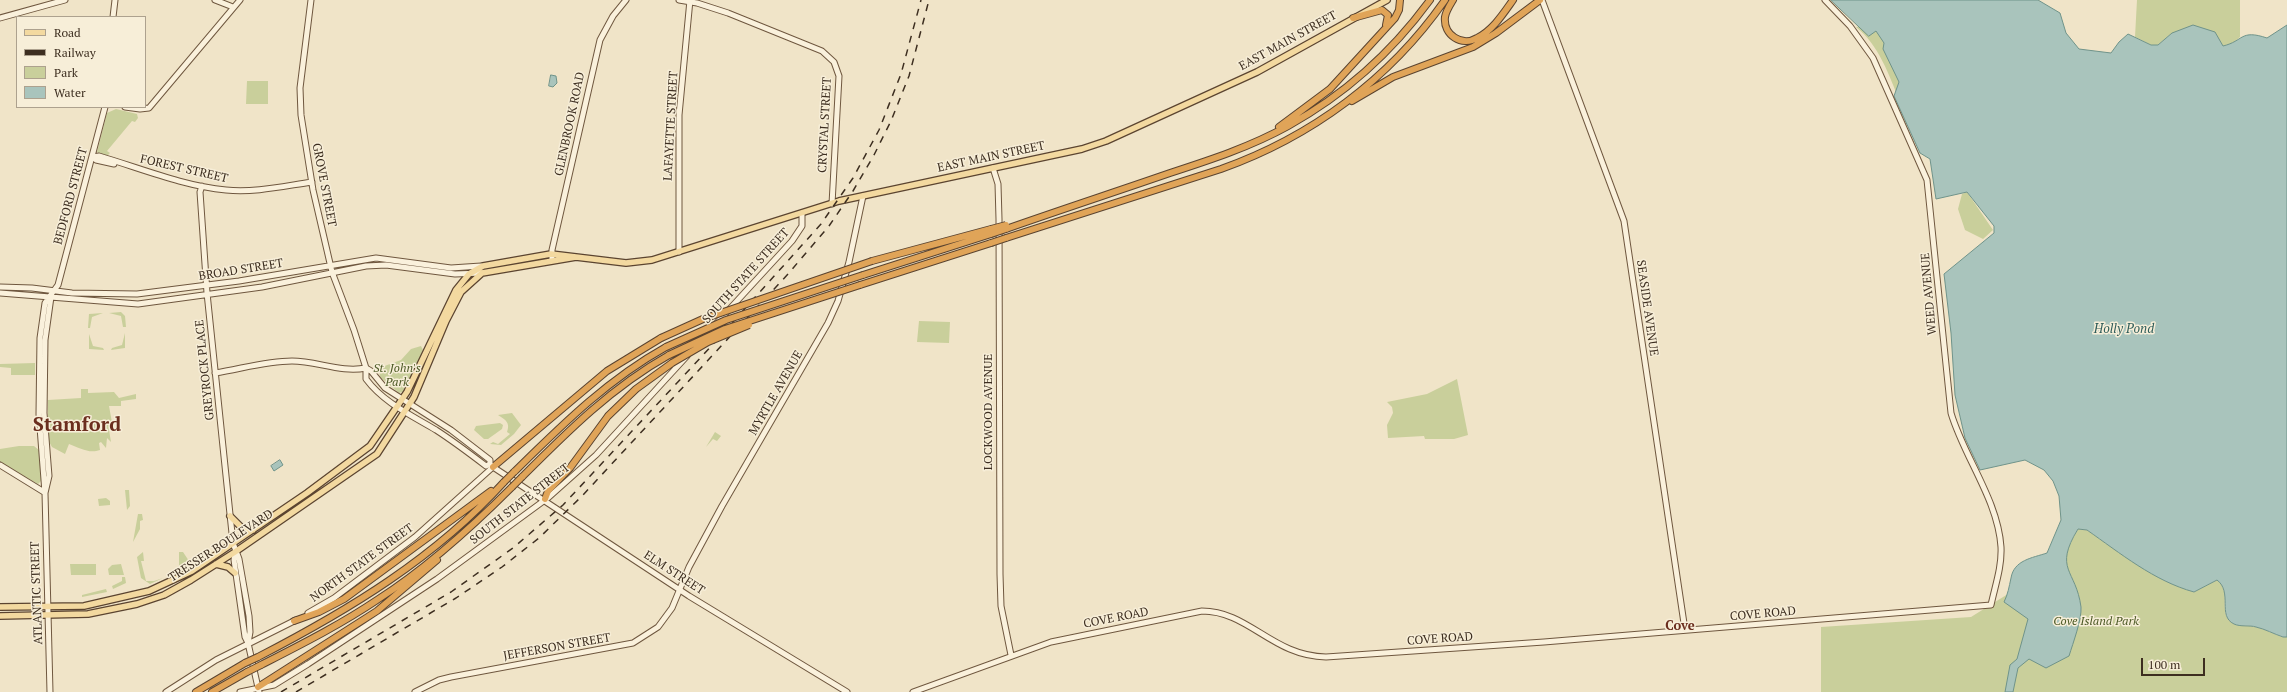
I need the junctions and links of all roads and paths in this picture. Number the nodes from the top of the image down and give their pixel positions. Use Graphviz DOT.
graph roads {
  1 [pos="65,0"];
  2 [pos="115,0"];
  3 [pos="215,0"];
  4 [pos="240,0"];
  5 [pos="311,0"];
  6 [pos="626,0"];
  7 [pos="679,0"];
  8 [pos="1387,0"];
  9 [pos="1400,0"];
  10 [pos="1430,0"];
  11 [pos="1445,0"];
  12 [pos="1452,0"];
  13 [pos="1510,0"];
  14 [pos="1513,0"];
  15 [pos="1541,0"];
  16 [pos="1825,0"];
  17 [pos="690,1"];
  18 [pos="233,8"];
  19 [pos="1502,15"];
  20 [pos="113,16"];
  21 [pos="0,18"];
  22 [pos="1353,18"];
  23 [pos="1370,46"];
  24 [pos="106,108"];
  25 [pos="135,108"];
  26 [pos="1332,113"];
  27 [pos="1260,140"];
  28 [pos="93,157"];
  29 [pos="993,168"];
  30 [pos="312,182"];
  31 [pos="202,186"];
  32 [pos="863,196"];
  33 [pos="832,204"];
  34 [pos="802,213"];
  35 [pos="991,231"];
  36 [pos="679,252"];
  37 [pos="551,254"];
  38 [pos="577,257"];
  39 [pos="552,260"];
  40 [pos="330,265"];
  41 [pos="483,266"];
  42 [pos="332,272"];
  43 [pos="482,273"];
  44 [pos="469,274"];
  45 [pos="208,285"];
  46 [pos="0,287"];
  47 [pos="56,291"];
  48 [pos="0,293"];
  49 [pos="207,293"];
  50 [pos="51,297"];
  51 [pos="799,305"];
  52 [pos="366,368"];
  53 [pos="215,373"];
  54 [pos="402,400"];
  55 [pos="410,405"];
  56 [pos="397,408"];
  57 [pos="405,412"];
  58 [pos="0,465"];
  59 [pos="492,466"];
  60 [pos="504,482"];
  61 [pos="45,492"];
  62 [pos="545,499"];
  63 [pos="230,516"];
  64 [pos="253,530"];
  65 [pos="233,543"];
  66 [pos="453,543"];
  67 [pos="235,552"];
  68 [pos="216,564"];
  69 [pos="235,573"];
  70 [pos="680,590"];
  71 [pos="1990,605"];
  72 [pos="0,607"];
  73 [pos="47,608"];
  74 [pos="0,616"];
  75 [pos="48,616"];
  76 [pos="294,621"];
  77 [pos="1685,630"];
  78 [pos="248,643"];
  79 [pos="1011,655"];
  80 [pos="259,690"];
  81 [pos="50,692"];
  82 [pos="166,692"];
  83 [pos="196,692"];
  84 [pos="212,692"];
  85 [pos="240,692"];
  86 [pos="415,692"];
  87 [pos="847,692"];
  88 [pos="913,692"];
  1 -- 21 [label="main road"];
  2 -- 20 [label="main road"];
  3 -- 18 [label="main road"];
  4 -- 18 [label="main road"];
  5 -- 30 [label="main road, GROVE STREET"];
  6 -- 37 [label="main road, GLENBROOK ROAD"];
  7 -- 17 [label="main road, CRYSTAL STREET"];
  8 -- 22 [label="main road, EAST MAIN STREET"];
  9 -- 23 [label="highway"];
  10 -- 27 [label="highway"];
  11 -- 26 [label="highway"];
  12 -- 19 [label="highway"];
  13 -- 19 [label="highway"];
  14 -- 19 [label="highway"];
  15 -- 26 [label="highway"];
  15 -- 77 [label="main road, SEASIDE AVENUE"];
  16 -- 71 [label="main road, WEED AVENUE"];
  17 -- 33 [label="main road, CRYSTAL STREET"];
  17 -- 36 [label="main road, LAFAYETTE STREET"];
  18 -- 25 [label="main road"];
  22 -- 23 [label="highway"];
  22 -- 29 [label="main road, EAST MAIN STREET"];
  23 -- 27 [label="highway"];
  24 -- 28 [label="main road, BEDFORD STREET"];
  26 -- 51 [label="highway, bridge"];
  27 -- 35 [label="highway, bridge"];
  28 -- 31 [label="main road, FOREST STREET"];
  28 -- 47 [label="main road, BEDFORD STREET"];
  29 -- 32 [label="main road, EAST MAIN STREET"];
  29 -- 79 [label="main road, LOCKWOOD AVENUE"];
  30 -- 31 [label="main road, FOREST STREET"];
  30 -- 40 [label="main road, GROVE STREET"];
  31 -- 45 [label="main road, GREYROCK PLACE"];
  32 -- 33 [label="main road, EAST MAIN STREET"];
  32 -- 70 [label="main road, MYRTLE AVENUE"];
  33 -- 34 [label="main road, EAST MAIN STREET"];
  34 -- 36 [label="main road, EAST MAIN STREET"];
  34 -- 62 [label="main road, SOUTH STATE STREET"];
  35 -- 59 [label="highway, bridge"];
  35 -- 60 [label="highway, bridge"];
  36 -- 38 [label="main road, EAST MAIN STREET"];
  37 -- 38 [label="main road, EAST MAIN STREET"];
  37 -- 39 [label="main road, GLENBROOK ROAD"];
  37 -- 41 [label="main road, EAST MAIN STREET"];
  38 -- 39 [label="main road, EAST MAIN STREET"];
  39 -- 43 [label="main road, EAST MAIN STREET"];
  40 -- 41 [label="main road, BROAD STREET"];
  40 -- 42 [label="main road, GROVE STREET"];
  40 -- 45 [label="main road, BROAD STREET"];
  41 -- 44 [label="main road, EAST MAIN STREET"];
  42 -- 44 [label="main road, BROAD STREET"];
  42 -- 49 [label="main road, BROAD STREET"];
  42 -- 52 [label="main road, GROVE STREET"];
  43 -- 44 [label="main road, BROAD STREET"];
  43 -- 55 [label="main road"];
  44 -- 54 [label="main road, EAST MAIN STREET"];
  45 -- 47 [label="main road, BROAD STREET"];
  45 -- 49 [label="main road, GREYROCK PLACE"];
  46 -- 47 [label="main road, BROAD STREET"];
  47 -- 50 [label="main road"];
  48 -- 50 [label="main road, BROAD STREET"];
  49 -- 50 [label="main road, BROAD STREET"];
  49 -- 53 [label="main road, GREYROCK PLACE"];
  50 -- 61 [label="main road, ATLANTIC STREET"];
  51 -- 62 [label="highway, bridge"];
  51 -- 66 [label="highway, bridge"];
  52 -- 53 [label="main road"];
  52 -- 54 [label="main road, GROVE STREET"];
  52 -- 56 [label="main road, GROVE STREET"];
  53 -- 63 [label="main road, GREYROCK PLACE"];
  54 -- 55 [label="main road, GROVE STREET"];
  54 -- 56 [label="main road, TRESSER BOULEVARD"];
  55 -- 57 [label="main road, TRESSER BOULEVARD"];
  55 -- 59 [label="main road, GROVE STREET"];
  56 -- 57 [label="main road, GROVE STREET"];
  56 -- 64 [label="main road, TRESSER BOULEVARD"];
  57 -- 59 [label="main road, GROVE STREET"];
  57 -- 67 [label="main road, TRESSER BOULEVARD"];
  58 -- 61 [label="main road"];
  59 -- 62 [label="main road, ELM STREET"];
  59 -- 76 [label="main road, NORTH STATE STREET"];
  60 -- 76 [label="highway"];
  60 -- 83 [label="highway, bridge"];
  61 -- 73 [label="main road, ATLANTIC STREET"];
  62 -- 70 [label="main road, ELM STREET"];
  62 -- 80 [label="main road, SOUTH STATE STREET"];
  63 -- 64 [label="main road"];
  63 -- 65 [label="main road, GREYROCK PLACE"];
  64 -- 65 [label="main road, TRESSER BOULEVARD"];
  65 -- 67 [label="main road, GREYROCK PLACE"];
  65 -- 73 [label="main road, TRESSER BOULEVARD"];
  66 -- 80 [label="highway"];
  66 -- 84 [label="highway, bridge"];
  67 -- 68 [label="main road, TRESSER BOULEVARD"];
  67 -- 69 [label="main road, GREYROCK PLACE"];
  67 -- 78 [label="main road, GREYROCK PLACE"];
  68 -- 69 [label="main road"];
  68 -- 75 [label="main road, TRESSER BOULEVARD"];
  69 -- 78 [label="main road, GREYROCK PLACE"];
  70 -- 86 [label="main road, JEFFERSON STREET"];
  70 -- 87 [label="main road, ELM STREET"];
  71 -- 77 [label="main road, COVE ROAD"];
  72 -- 73 [label="main road, TRESSER BOULEVARD"];
  73 -- 75 [label="main road, ATLANTIC STREET"];
  74 -- 75 [label="main road, TRESSER BOULEVARD"];
  75 -- 81 [label="main road, ATLANTIC STREET"];
  76 -- 78 [label="main road, NORTH STATE STREET"];
  77 -- 79 [label="main road, COVE ROAD"];
  78 -- 80 [label="main road"];
  78 -- 82 [label="main road, NORTH STATE STREET"];
  79 -- 88 [label="main road, COVE ROAD"];
  80 -- 85 [label="main road, SOUTH STATE STREET"];
}
